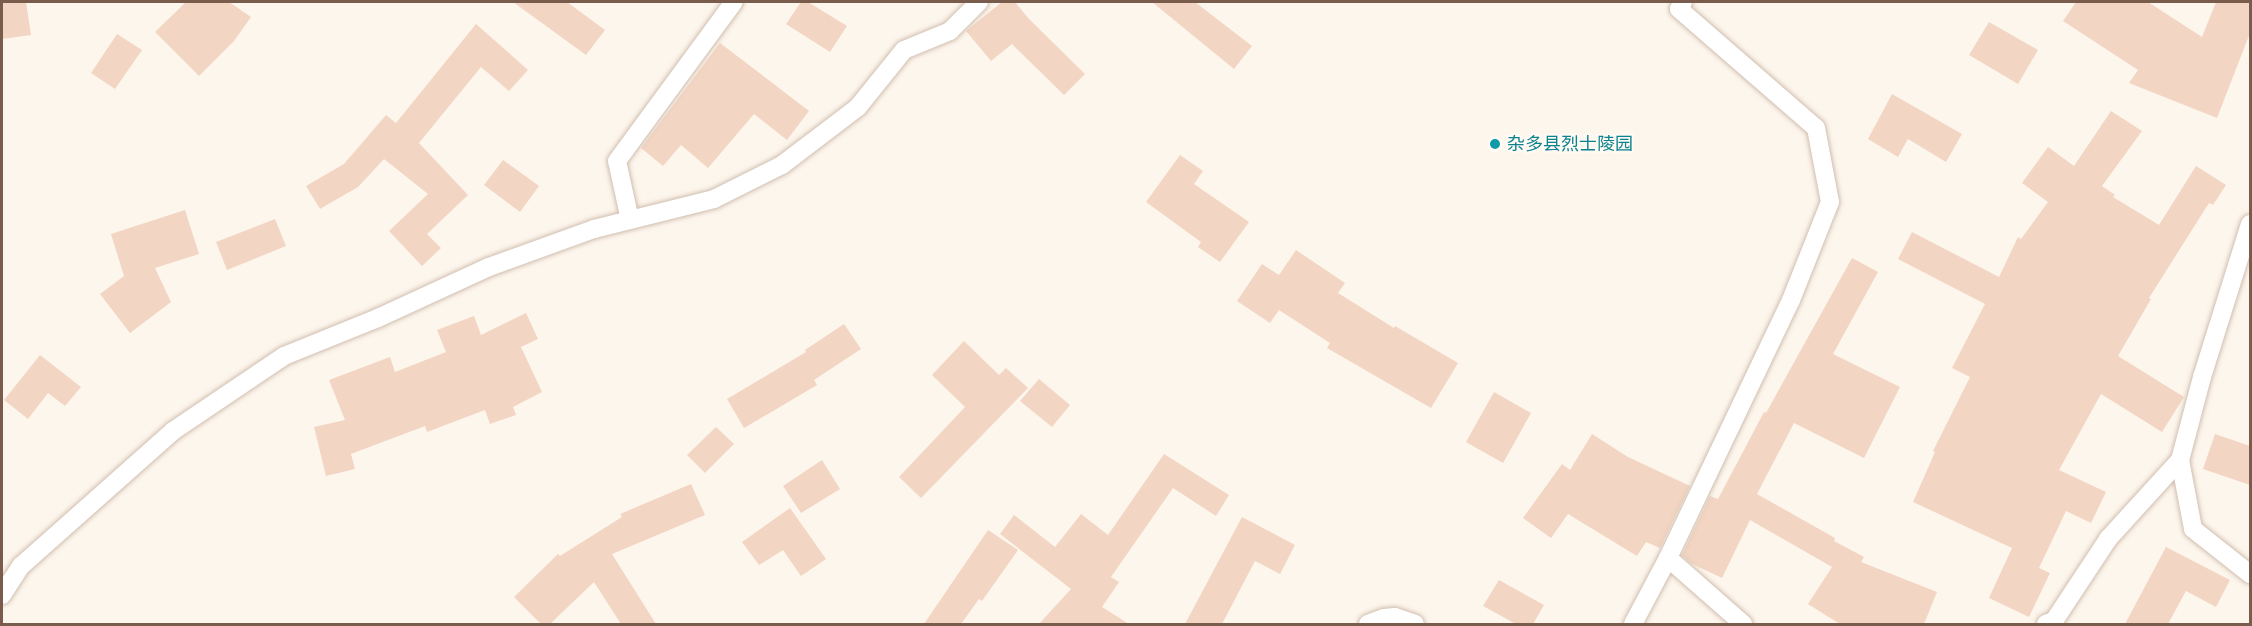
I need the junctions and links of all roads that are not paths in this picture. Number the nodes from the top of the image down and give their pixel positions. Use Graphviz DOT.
graph roads {
  1 [pos="734,2"];
  2 [pos="979,2"];
  3 [pos="1683,2"];
  4 [pos="630,220"];
  5 [pos="2250,224"];
  6 [pos="2180,460"];
  7 [pos="1668,558"];
  8 [pos="2250,573"];
  9 [pos="2,595"];
  10 [pos="1368,624"];
  11 [pos="1415,624"];
  12 [pos="1633,624"];
  13 [pos="1743,624"];
  14 [pos="2046,624"];
  1 -- 4 [label="lane"];
  2 -- 4 [label="lane"];
  3 -- 7 [label="lane"];
  4 -- 9 [label="lane"];
  5 -- 6 [label="lane"];
  6 -- 8 [label="lane"];
  6 -- 14 [label="lane"];
  7 -- 12 [label="lane"];
  7 -- 13 [label="lane"];
  10 -- 11 [label="lane"];
}
